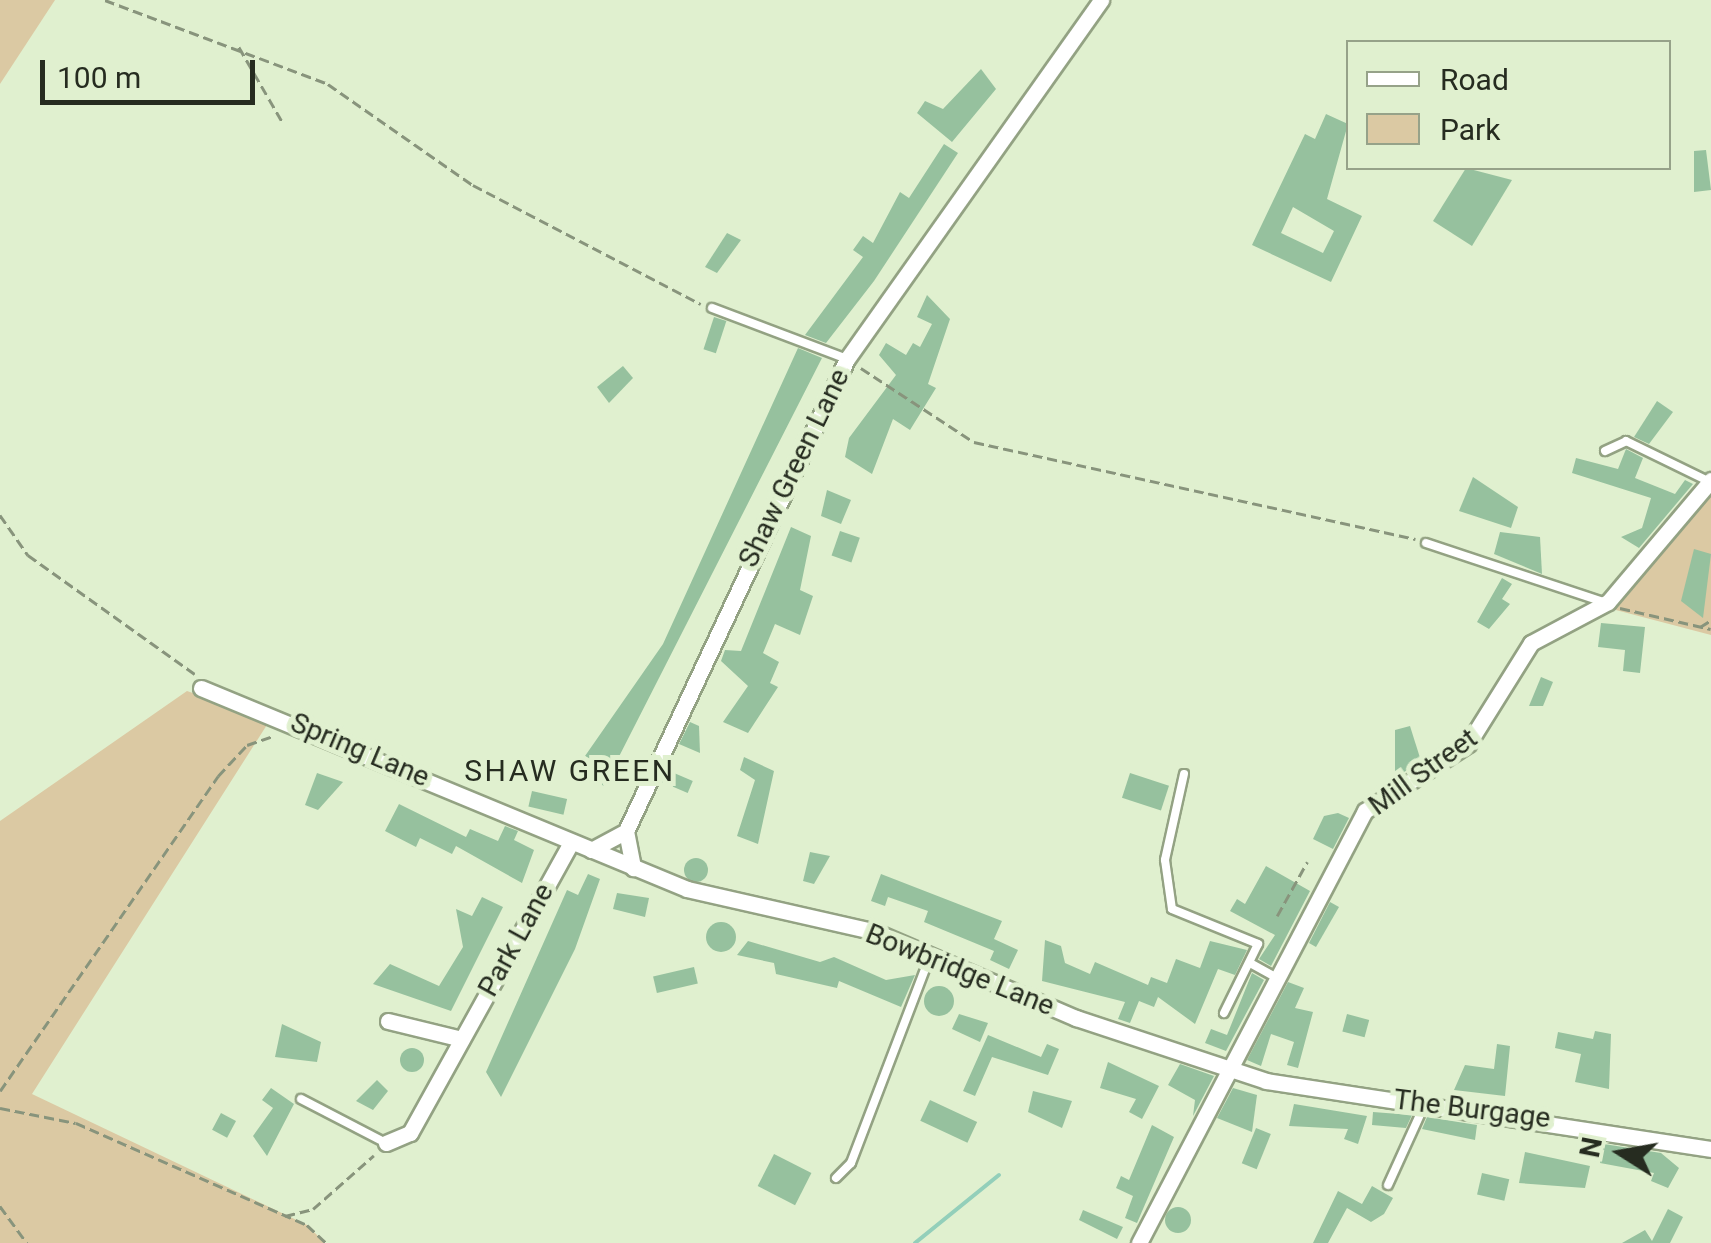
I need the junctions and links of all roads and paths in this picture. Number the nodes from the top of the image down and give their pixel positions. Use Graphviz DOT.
graph roads {
  1 [pos="106,0"];
  2 [pos="1102,0"];
  3 [pos="238,46"];
  4 [pos="283,123"];
  5 [pos="712,308"];
  6 [pos="847,359"];
  7 [pos="1606,451"];
  8 [pos="1710,481"];
  9 [pos="0,516"];
  10 [pos="1426,542"];
  11 [pos="1607,603"];
  12 [pos="1711,620"];
  13 [pos="1700,627"];
  14 [pos="1711,630"];
  15 [pos="201,688"];
  16 [pos="286,719"];
  17 [pos="1184,774"];
  18 [pos="626,831"];
  19 [pos="571,842"];
  20 [pos="590,850"];
  21 [pos="1307,862"];
  22 [pos="633,868"];
  23 [pos="1277,916"];
  24 [pos="930,956"];
  25 [pos="1250,963"];
  26 [pos="1276,977"];
  27 [pos="1224,1014"];
  28 [pos="388,1022"];
  29 [pos="462,1039"];
  30 [pos="1234,1070"];
  31 [pos="0,1091"];
  32 [pos="301,1099"];
  33 [pos="1426,1102"];
  34 [pos="0,1108"];
  35 [pos="386,1143"];
  36 [pos="1711,1150"];
  37 [pos="836,1178"];
  38 [pos="1388,1185"];
  39 [pos="0,1206"];
  40 [pos="278,1216"];
  41 [pos="27,1243"];
  42 [pos="326,1243"];
  43 [pos="1138,1243"];
  1 -- 3 [label="path"];
  2 -- 6 [label="street, Shaw Green Lane"];
  3 -- 4 [label="path"];
  3 -- 5 [label="path"];
  5 -- 6 [label="lane"];
  6 -- 10 [label="path"];
  6 -- 18 [label="street, Shaw Green Lane"];
  7 -- 8 [label="lane"];
  8 -- 11 [label="street, Mill Street"];
  9 -- 15 [label="path"];
  10 -- 11 [label="lane"];
  11 -- 13 [label="path"];
  11 -- 26 [label="street, Mill Street"];
  12 -- 13 [label="path"];
  13 -- 14 [label="path"];
  15 -- 16 [label="street, Spring Lane"];
  16 -- 19 [label="street, Spring Lane"];
  16 -- 31 [label="path"];
  17 -- 25 [label="lane"];
  18 -- 20 [label="street"];
  18 -- 22 [label="street"];
  19 -- 20 [label="street, Bowbridge Lane"];
  19 -- 29 [label="street, Park Lane"];
  20 -- 22 [label="street, Bowbridge Lane"];
  21 -- 23 [label="path"];
  22 -- 24 [label="street, Bowbridge Lane"];
  24 -- 30 [label="street, Bowbridge Lane"];
  24 -- 37 [label="lane"];
  25 -- 26 [label="lane"];
  25 -- 27 [label="lane"];
  26 -- 30 [label="street, Mill Street"];
  28 -- 29 [label="street"];
  29 -- 35 [label="street, Park Lane"];
  30 -- 33 [label="street, The Burgage"];
  30 -- 43 [label="street, Mill Street"];
  32 -- 35 [label="lane"];
  33 -- 36 [label="street, The Burgage"];
  33 -- 38 [label="lane"];
  34 -- 40 [label="path"];
  35 -- 40 [label="path"];
  39 -- 41 [label="path"];
  40 -- 42 [label="path"];
}
